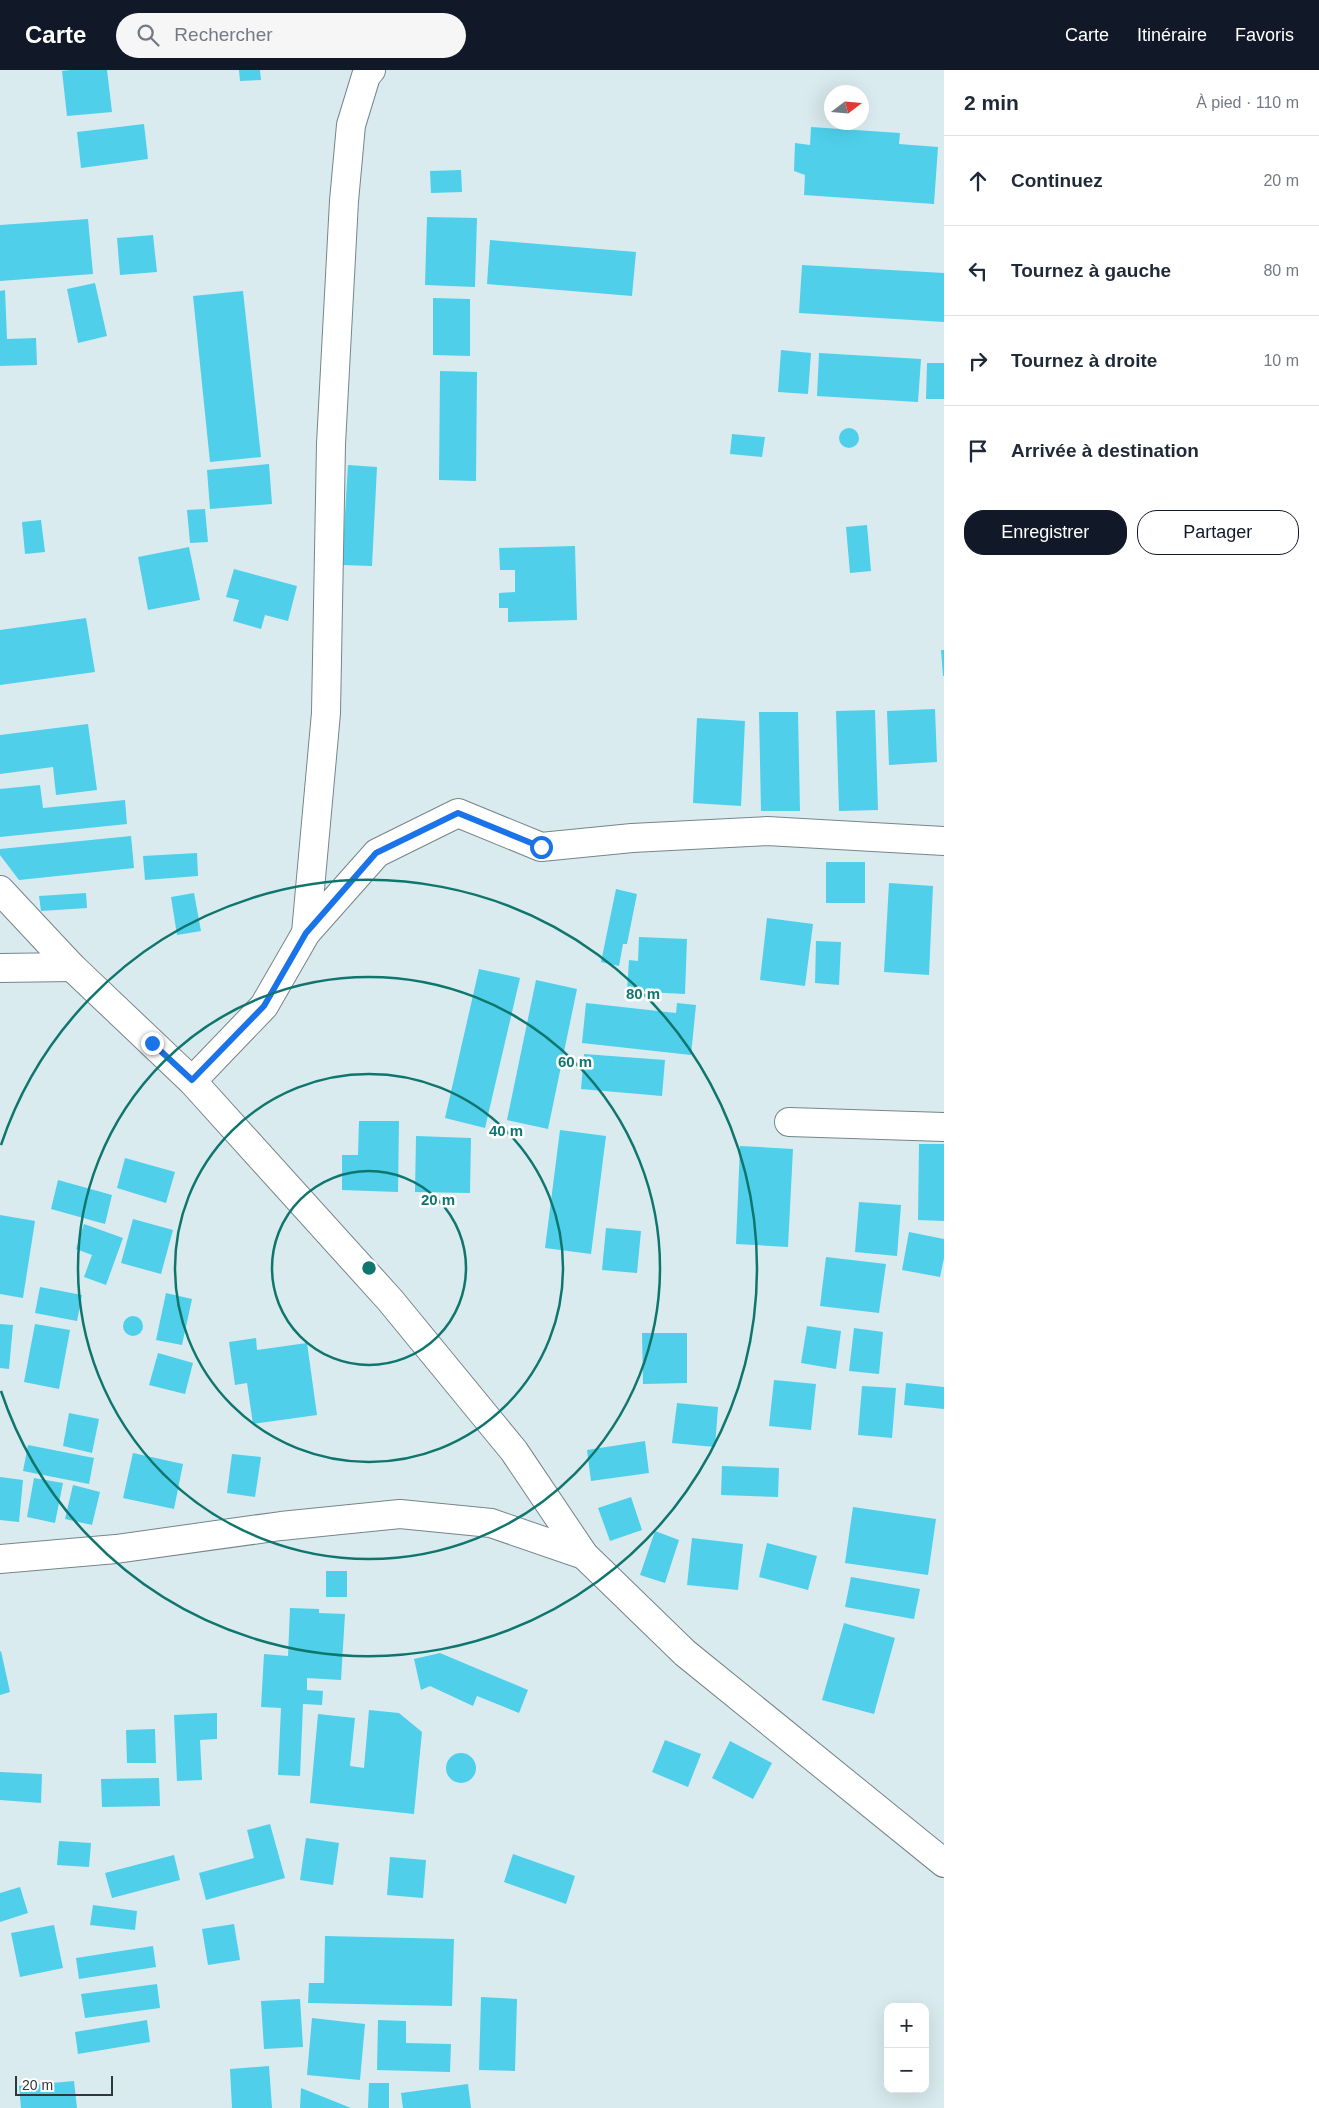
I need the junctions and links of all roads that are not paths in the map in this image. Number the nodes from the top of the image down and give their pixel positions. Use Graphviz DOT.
graph roads {
  1 [pos="371,70"];
  2 [pos="944,842"];
  3 [pos="0,890"];
  4 [pos="306,933"];
  5 [pos="72,967"];
  6 [pos="0,968"];
  7 [pos="192,1080"];
  8 [pos="789,1122"];
  9 [pos="944,1128"];
  10 [pos="584,1555"];
  11 [pos="0,1560"];
  12 [pos="944,1863"];
  1 -- 4 [label="street"];
  2 -- 4 [label="street"];
  3 -- 5 [label="street"];
  4 -- 7 [label="street"];
  5 -- 6 [label="street"];
  5 -- 7 [label="street"];
  7 -- 10 [label="street"];
  8 -- 9 [label="street"];
  10 -- 11 [label="street"];
  10 -- 12 [label="street"];
}
